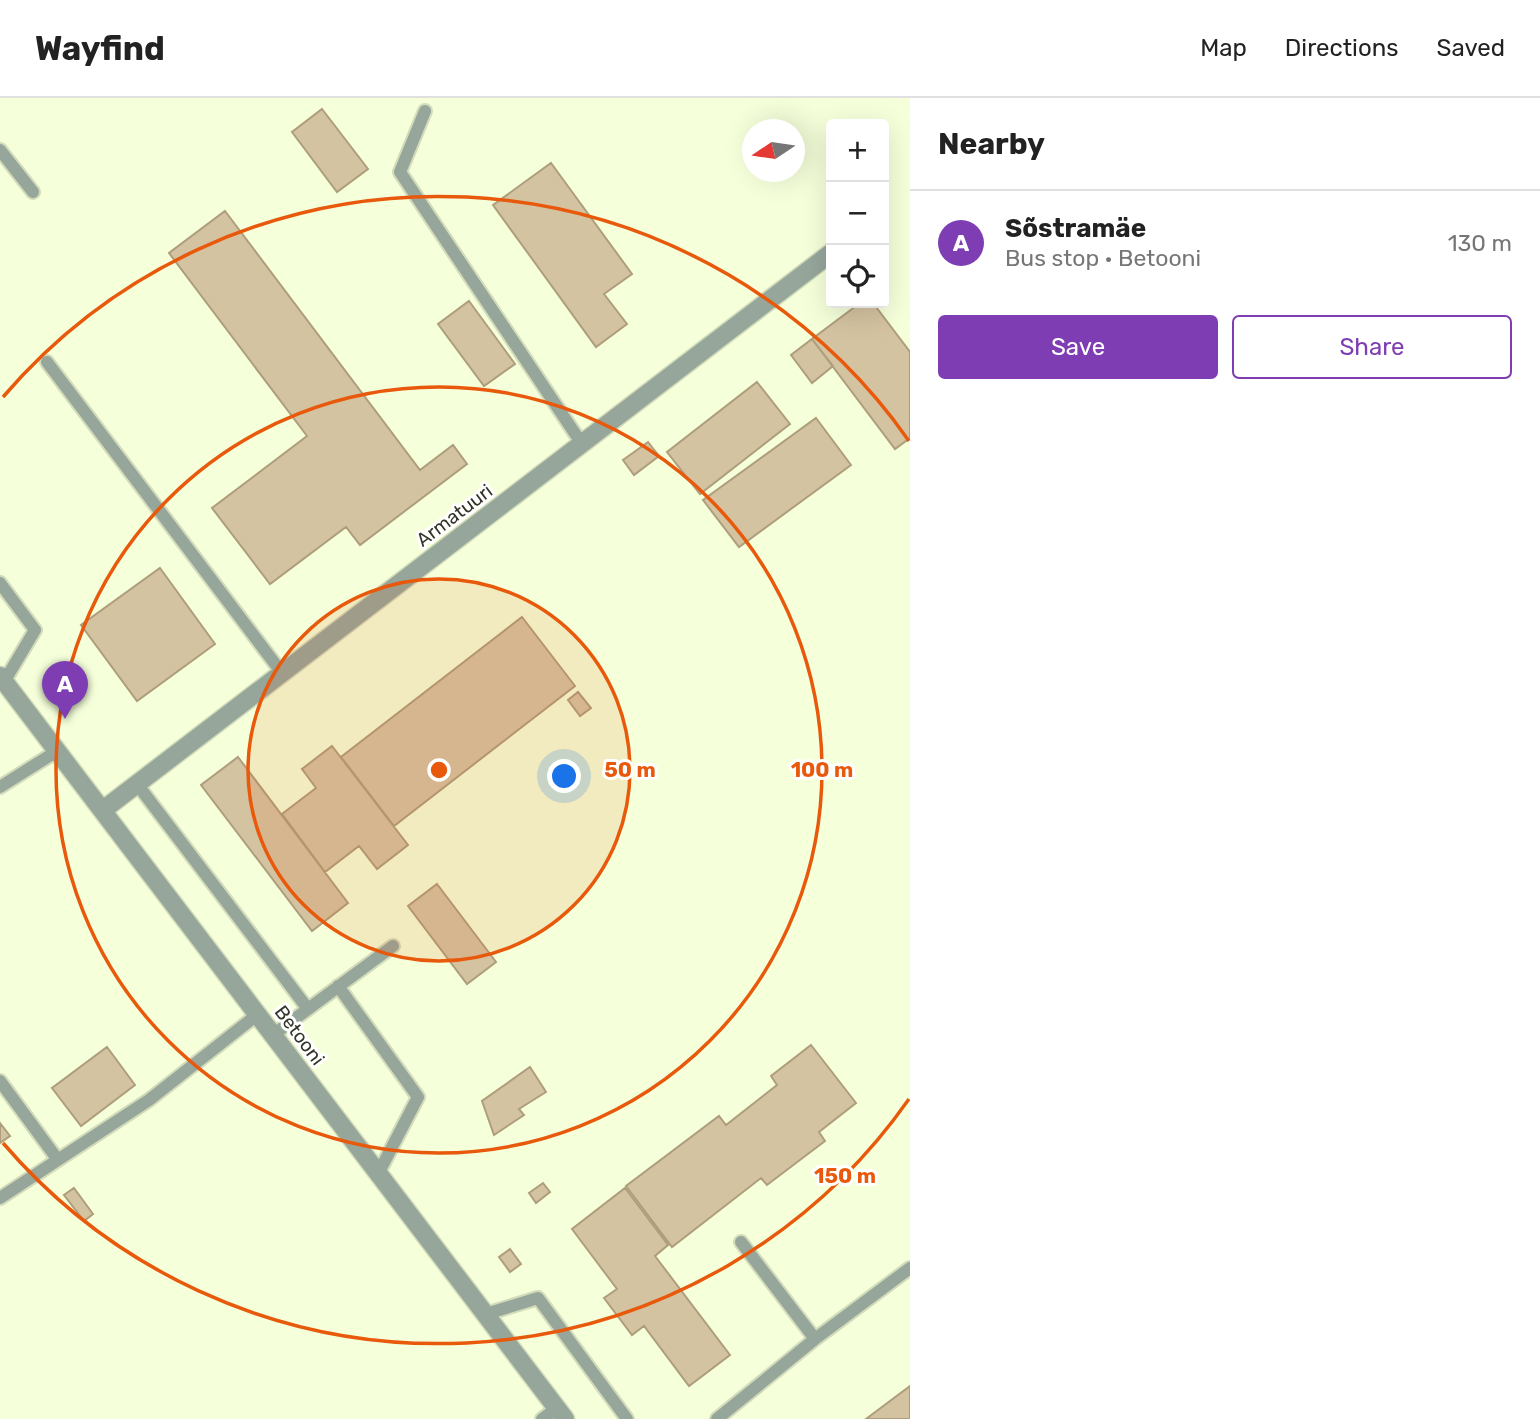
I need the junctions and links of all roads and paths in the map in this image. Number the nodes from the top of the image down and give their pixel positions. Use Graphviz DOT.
graph roads {
  1 [pos="425,111"];
  2 [pos="0,150"];
  3 [pos="33,192"];
  4 [pos="826,257"];
  5 [pos="47,362"];
  6 [pos="582,444"];
  7 [pos="0,583"];
  8 [pos="282,673"];
  9 [pos="2,679"];
  10 [pos="57,751"];
  11 [pos="137,784"];
  12 [pos="0,787"];
  13 [pos="103,810"];
  14 [pos="393,946"];
  15 [pos="338,986"];
  16 [pos="308,1009"];
  17 [pos="258,1014"];
  18 [pos="273,1035"];
  19 [pos="0,1081"];
  20 [pos="58,1160"];
  21 [pos="378,1174"];
  22 [pos="0,1198"];
  23 [pos="741,1242"];
  24 [pos="910,1268"];
  25 [pos="486,1314"];
  26 [pos="815,1339"];
  27 [pos="561,1413"];
  28 [pos="542,1419"];
  29 [pos="627,1419"];
  30 [pos="717,1419"];
  1 -- 6 [label="lane"];
  2 -- 3 [label="lane"];
  4 -- 6 [label="street, Armatuuri"];
  5 -- 8 [label="lane"];
  6 -- 8 [label="street, Armatuuri"];
  7 -- 9 [label="lane"];
  8 -- 11 [label="street, Armatuuri"];
  9 -- 10 [label="street, Betooni"];
  10 -- 12 [label="lane"];
  10 -- 13 [label="street, Betooni"];
  11 -- 13 [label="street, Armatuuri"];
  11 -- 16 [label="lane"];
  13 -- 17 [label="street, Betooni"];
  14 -- 15 [label="lane"];
  15 -- 16 [label="lane"];
  15 -- 21 [label="lane"];
  16 -- 18 [label="lane"];
  17 -- 18 [label="street, Betooni"];
  17 -- 20 [label="lane"];
  18 -- 21 [label="street, Betooni"];
  19 -- 20 [label="lane"];
  20 -- 22 [label="lane"];
  21 -- 25 [label="street, Betooni"];
  23 -- 26 [label="lane"];
  24 -- 26 [label="lane"];
  25 -- 27 [label="street, Betooni"];
  25 -- 29 [label="lane"];
  26 -- 30 [label="lane"];
  27 -- 28 [label="lane"];
}
